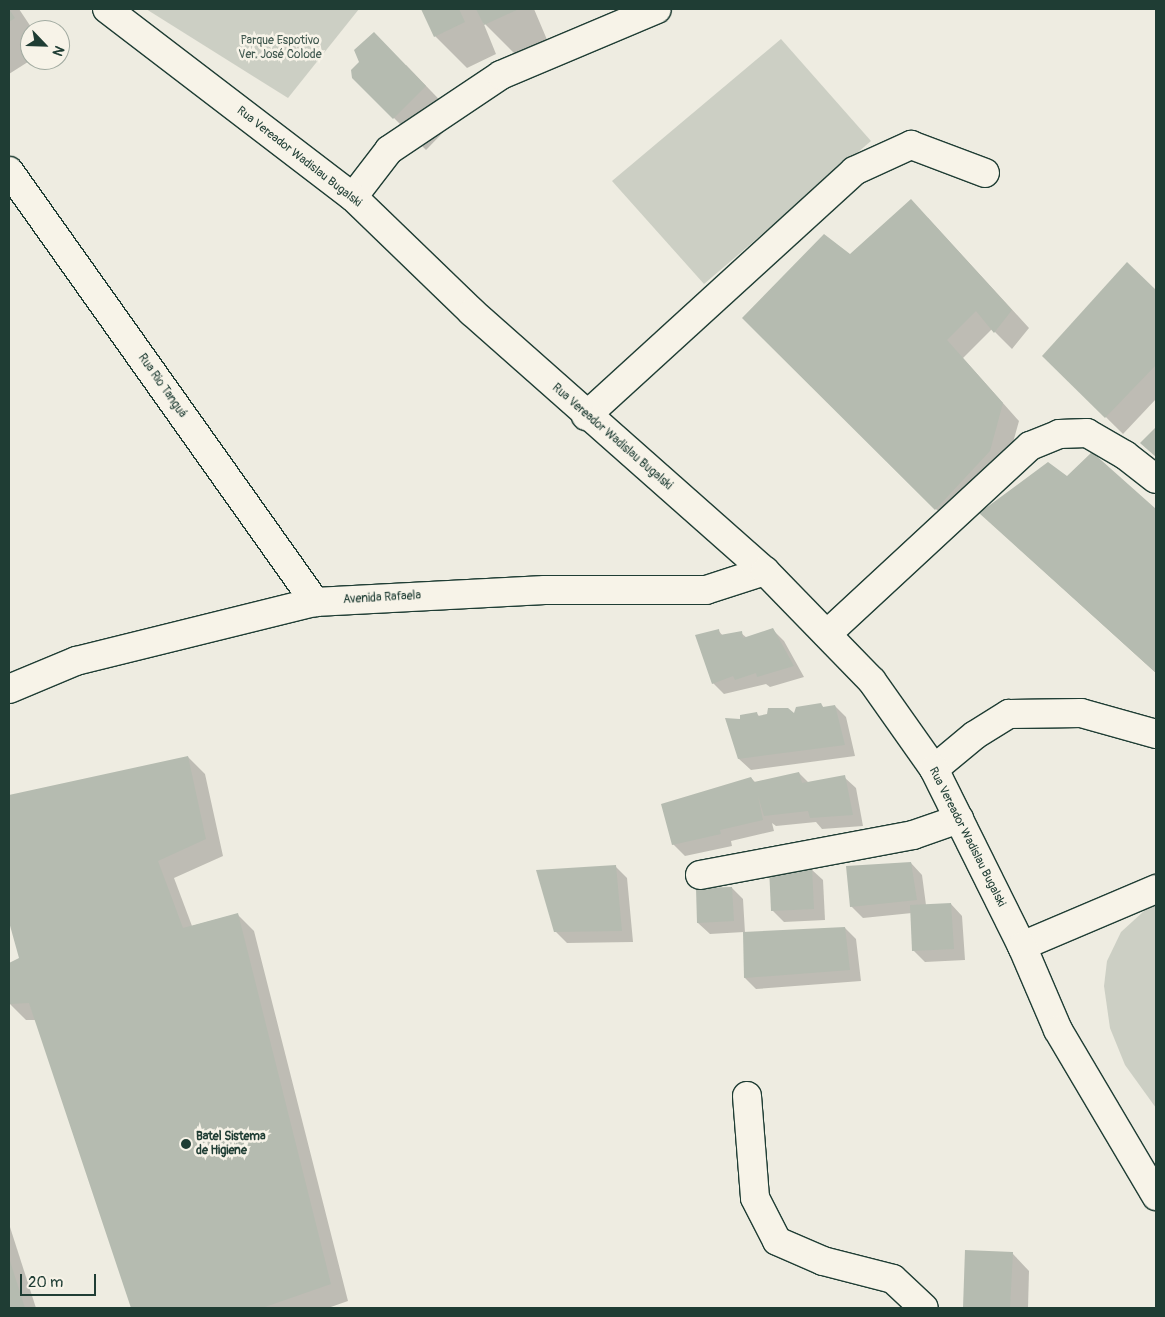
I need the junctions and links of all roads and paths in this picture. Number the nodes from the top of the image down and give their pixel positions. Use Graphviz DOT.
graph roads {
  1 [pos="107,9"];
  2 [pos="657,9"];
  3 [pos="9,171"];
  4 [pos="985,173"];
  5 [pos="353,197"];
  6 [pos="586,416"];
  7 [pos="1156,479"];
  8 [pos="765,570"];
  9 [pos="315,602"];
  10 [pos="827,634"];
  11 [pos="9,689"];
  12 [pos="1156,734"];
  13 [pos="934,769"];
  14 [pos="959,819"];
  15 [pos="700,875"];
  16 [pos="1156,889"];
  17 [pos="1022,946"];
  18 [pos="747,1096"];
  19 [pos="1153,1187"];
  20 [pos="924,1308"];
  1 -- 5 [label="street, Rua Vereador Wadislau Bugalski"];
  2 -- 5 [label="street"];
  3 -- 9 [label="street, Rua Rio Tanguá"];
  4 -- 6 [label="street"];
  5 -- 6 [label="street, Rua Vereador Wadislau Bugalski"];
  6 -- 8 [label="street, Rua Vereador Wadislau Bugalski"];
  7 -- 10 [label="street"];
  8 -- 9 [label="street, Avenida Rafaela"];
  8 -- 10 [label="street, Rua Vereador Wadislau Bugalski"];
  9 -- 11 [label="street, Avenida Rafaela"];
  10 -- 13 [label="street, Rua Vereador Wadislau Bugalski"];
  12 -- 13 [label="street"];
  13 -- 14 [label="street, Rua Vereador Wadislau Bugalski"];
  14 -- 15 [label="street"];
  14 -- 17 [label="street, Rua Vereador Wadislau Bugalski"];
  16 -- 17 [label="street"];
  17 -- 19 [label="street, Rua Vereador Wadislau Bugalski"];
  18 -- 20 [label="street"];
}
